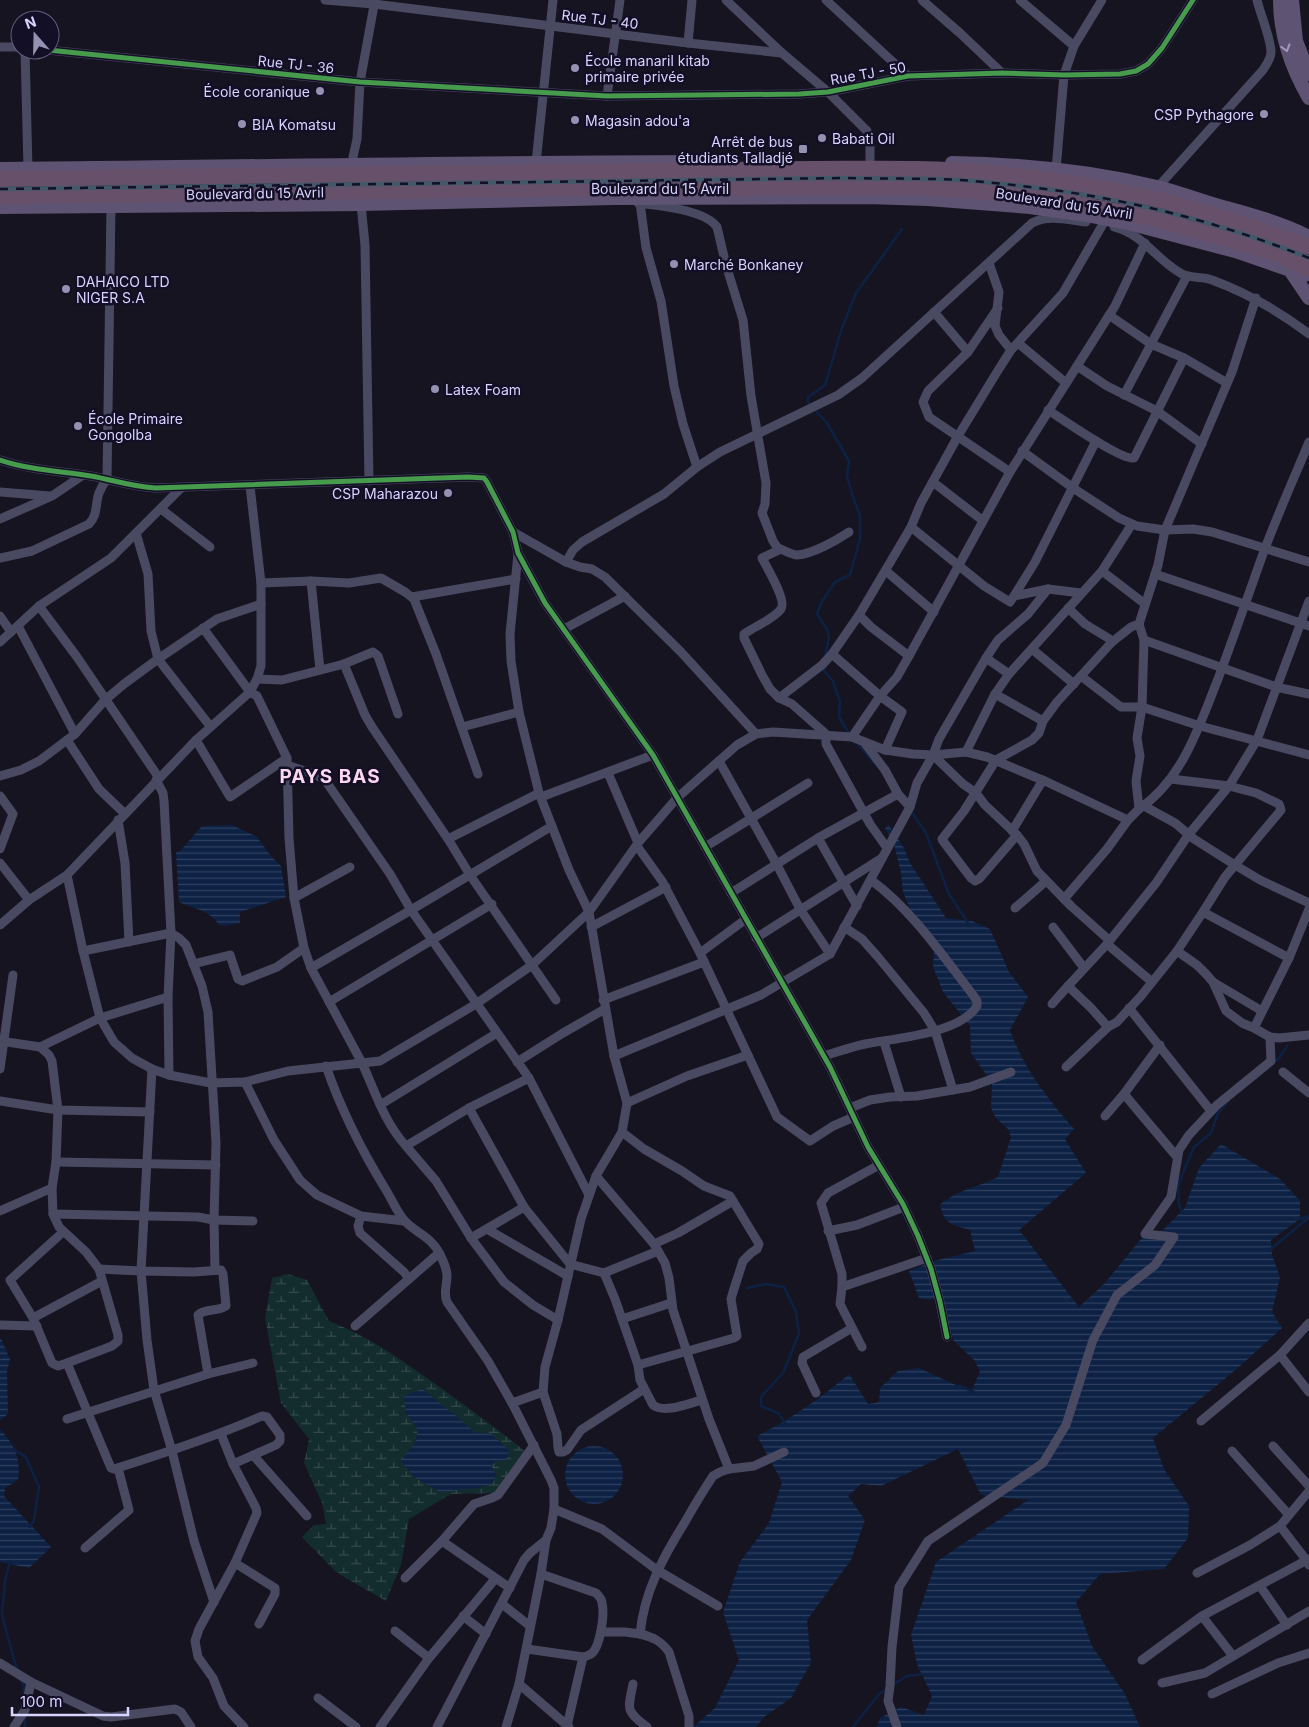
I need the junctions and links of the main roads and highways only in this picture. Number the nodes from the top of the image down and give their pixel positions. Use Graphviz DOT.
graph roads {
  1 [pos="1280,0"];
  2 [pos="1292,0"];
  3 [pos="1309,74"];
  4 [pos="1309,98"];
  5 [pos="0,169"];
  6 [pos="0,179"];
  7 [pos="0,196"];
  8 [pos="0,207"];
  9 [pos="1309,237"];
  10 [pos="1309,247"];
  11 [pos="1309,269"];
  12 [pos="1289,270"];
  13 [pos="1309,277"];
  14 [pos="1309,284"];
  15 [pos="1309,298"];
  1 -- 4 [label="main road, one-way"];
  2 -- 3 [label="main road"];
  5 -- 9 [label="main road, Boulevard du 15 Avril"];
  6 -- 10 [label="highway, Boulevard du 15 Avril"];
  7 -- 11 [label="highway, Boulevard du 15 Avril"];
  8 -- 12 [label="main road, Boulevard du 15 Avril"];
  12 -- 13 [label="main road, Boulevard du 15 Avril"];
  12 -- 14 [label="main road, Boulevard du 15 Avril"];
  12 -- 15 [label="main road"];
}
